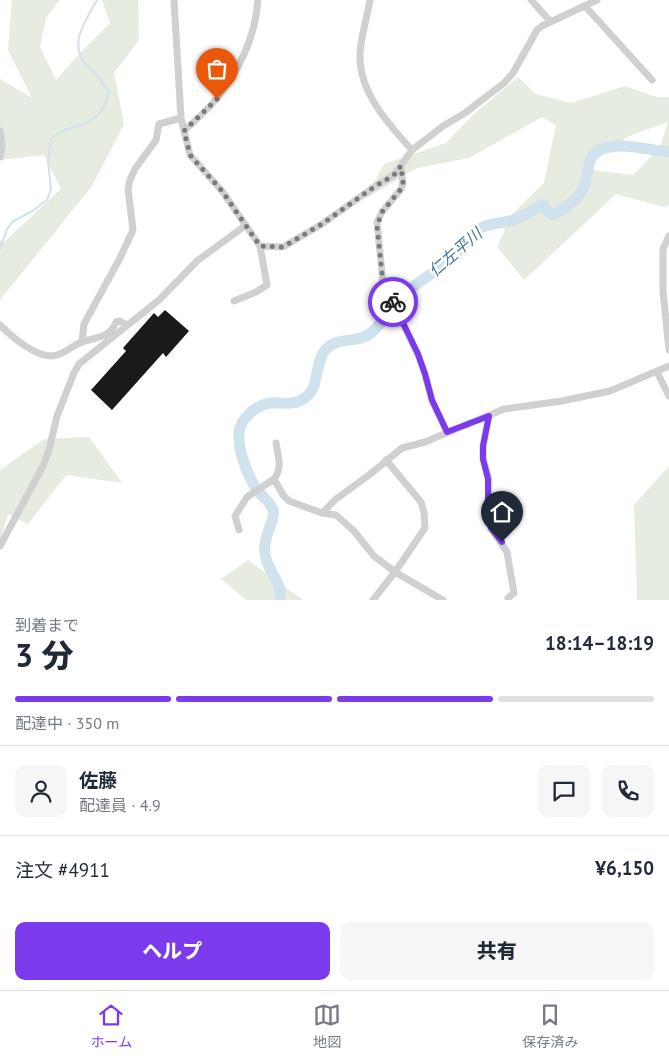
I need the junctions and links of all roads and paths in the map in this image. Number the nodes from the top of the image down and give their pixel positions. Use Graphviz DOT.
graph roads {
  1 [pos="174,0"];
  2 [pos="258,0"];
  3 [pos="370,0"];
  4 [pos="531,0"];
  5 [pos="597,0"];
  6 [pos="585,6"];
  7 [pos="551,22"];
  8 [pos="652,80"];
  9 [pos="181,118"];
  10 [pos="0,131"];
  11 [pos="184,131"];
  12 [pos="412,150"];
  13 [pos="0,157"];
  14 [pos="401,166"];
  15 [pos="246,225"];
  16 [pos="669,236"];
  17 [pos="260,246"];
  18 [pos="234,300"];
  19 [pos="0,325"];
  20 [pos="127,325"];
  21 [pos="82,342"];
  22 [pos="669,350"];
  23 [pos="669,366"];
  24 [pos="657,372"];
  25 [pos="669,396"];
  26 [pos="489,416"];
  27 [pos="447,432"];
  28 [pos="276,443"];
  29 [pos="386,460"];
  30 [pos="274,479"];
  31 [pos="322,513"];
  32 [pos="239,530"];
  33 [pos="0,546"];
  34 [pos="395,572"];
  35 [pos="508,598"];
  36 [pos="373,600"];
  37 [pos="443,600"];
  1 -- 9 [label="street"];
  2 -- 11 [label="street"];
  3 -- 12 [label="street"];
  4 -- 7 [label="street"];
  5 -- 6 [label="street"];
  6 -- 7 [label="street"];
  6 -- 8 [label="street"];
  7 -- 12 [label="street"];
  9 -- 11 [label="street"];
  9 -- 21 [label="street"];
  10 -- 13 [label="street"];
  11 -- 15 [label="street"];
  12 -- 14 [label="street"];
  14 -- 17 [label="street"];
  14 -- 27 [label="street"];
  15 -- 17 [label="street"];
  15 -- 20 [label="street"];
  16 -- 22 [label="street"];
  17 -- 18 [label="street"];
  19 -- 21 [label="street"];
  20 -- 21 [label="street"];
  20 -- 33 [label="street"];
  23 -- 24 [label="street"];
  24 -- 25 [label="street"];
  24 -- 26 [label="street"];
  26 -- 27 [label="street"];
  26 -- 35 [label="street"];
  27 -- 29 [label="street"];
  28 -- 30 [label="street"];
  29 -- 31 [label="street"];
  29 -- 34 [label="street"];
  30 -- 31 [label="street"];
  30 -- 32 [label="street"];
  31 -- 34 [label="street"];
  34 -- 36 [label="street"];
  34 -- 37 [label="street"];
}
